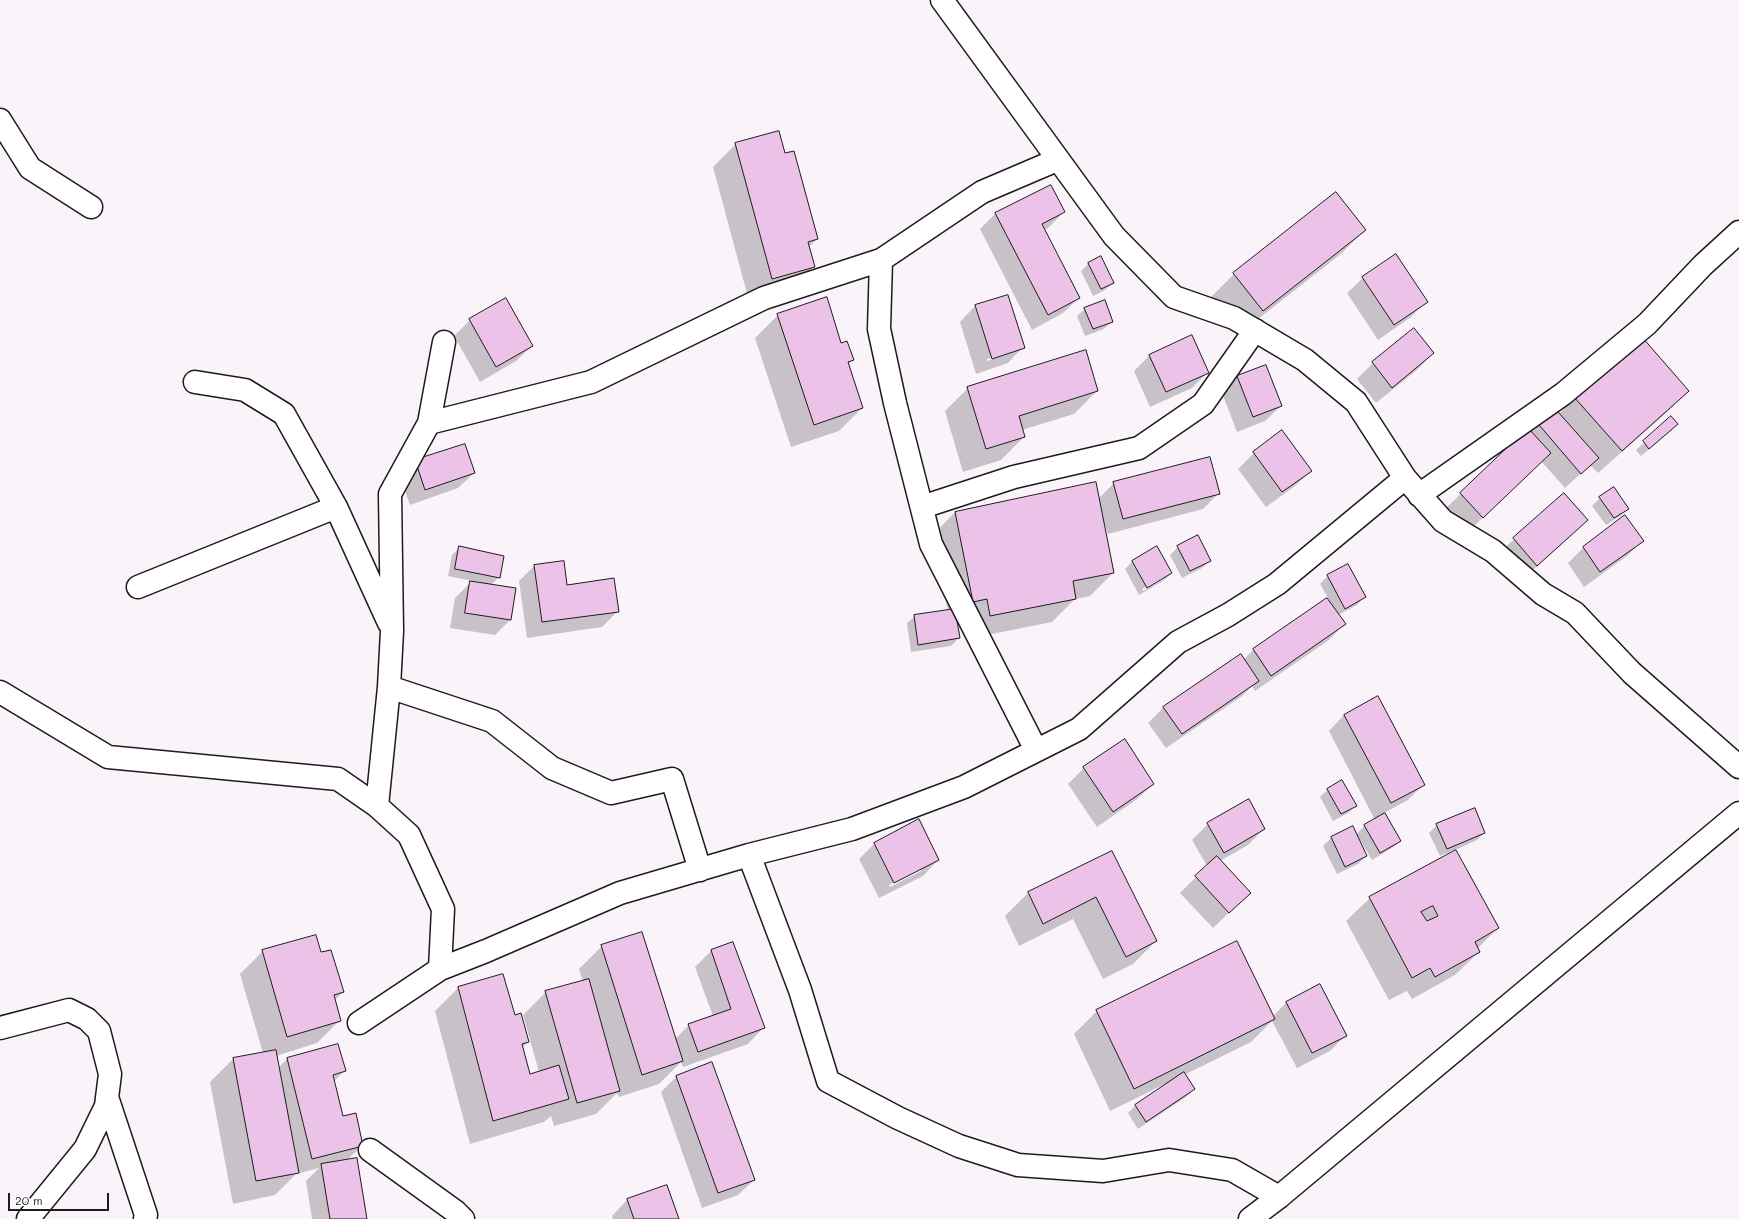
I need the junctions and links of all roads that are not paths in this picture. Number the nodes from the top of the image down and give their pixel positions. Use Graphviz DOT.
graph roads {
  1 [pos="942,0"];
  2 [pos="0,120"];
  3 [pos="1057,160"];
  4 [pos="91,207"];
  5 [pos="1739,232"];
  6 [pos="881,260"];
  7 [pos="1255,330"];
  8 [pos="444,342"];
  9 [pos="195,382"];
  10 [pos="429,423"];
  11 [pos="1405,478"];
  12 [pos="1420,495"];
  13 [pos="336,507"];
  14 [pos="922,507"];
  15 [pos="138,586"];
  16 [pos="392,632"];
  17 [pos="389,687"];
  18 [pos="0,692"];
  19 [pos="1036,750"];
  20 [pos="1739,767"];
  21 [pos="377,806"];
  22 [pos="1739,813"];
  23 [pos="749,855"];
  24 [pos="700,870"];
  25 [pos="440,970"];
  26 [pos="359,1023"];
  27 [pos="0,1028"];
  28 [pos="107,1097"];
  29 [pos="370,1150"];
  30 [pos="1279,1197"];
  31 [pos="28,1219"];
  32 [pos="145,1219"];
  33 [pos="462,1219"];
  34 [pos="1250,1219"];
  1 -- 3 [label="street"];
  2 -- 4 [label="street"];
  3 -- 6 [label="street"];
  3 -- 7 [label="street"];
  5 -- 12 [label="street"];
  6 -- 10 [label="street"];
  6 -- 14 [label="street"];
  7 -- 11 [label="street"];
  7 -- 14 [label="street"];
  8 -- 10 [label="street"];
  9 -- 13 [label="street"];
  10 -- 16 [label="street"];
  11 -- 12 [label="street"];
  11 -- 19 [label="street"];
  12 -- 20 [label="street"];
  13 -- 15 [label="street"];
  13 -- 16 [label="street"];
  14 -- 19 [label="street"];
  16 -- 17 [label="street"];
  17 -- 21 [label="street"];
  17 -- 24 [label="street"];
  18 -- 21 [label="street"];
  19 -- 23 [label="street"];
  21 -- 25 [label="street"];
  22 -- 30 [label="street"];
  23 -- 24 [label="street"];
  23 -- 30 [label="street"];
  24 -- 25 [label="street"];
  25 -- 26 [label="street"];
  27 -- 28 [label="street"];
  28 -- 31 [label="street"];
  28 -- 32 [label="street"];
  29 -- 33 [label="street"];
  30 -- 34 [label="street"];
}
